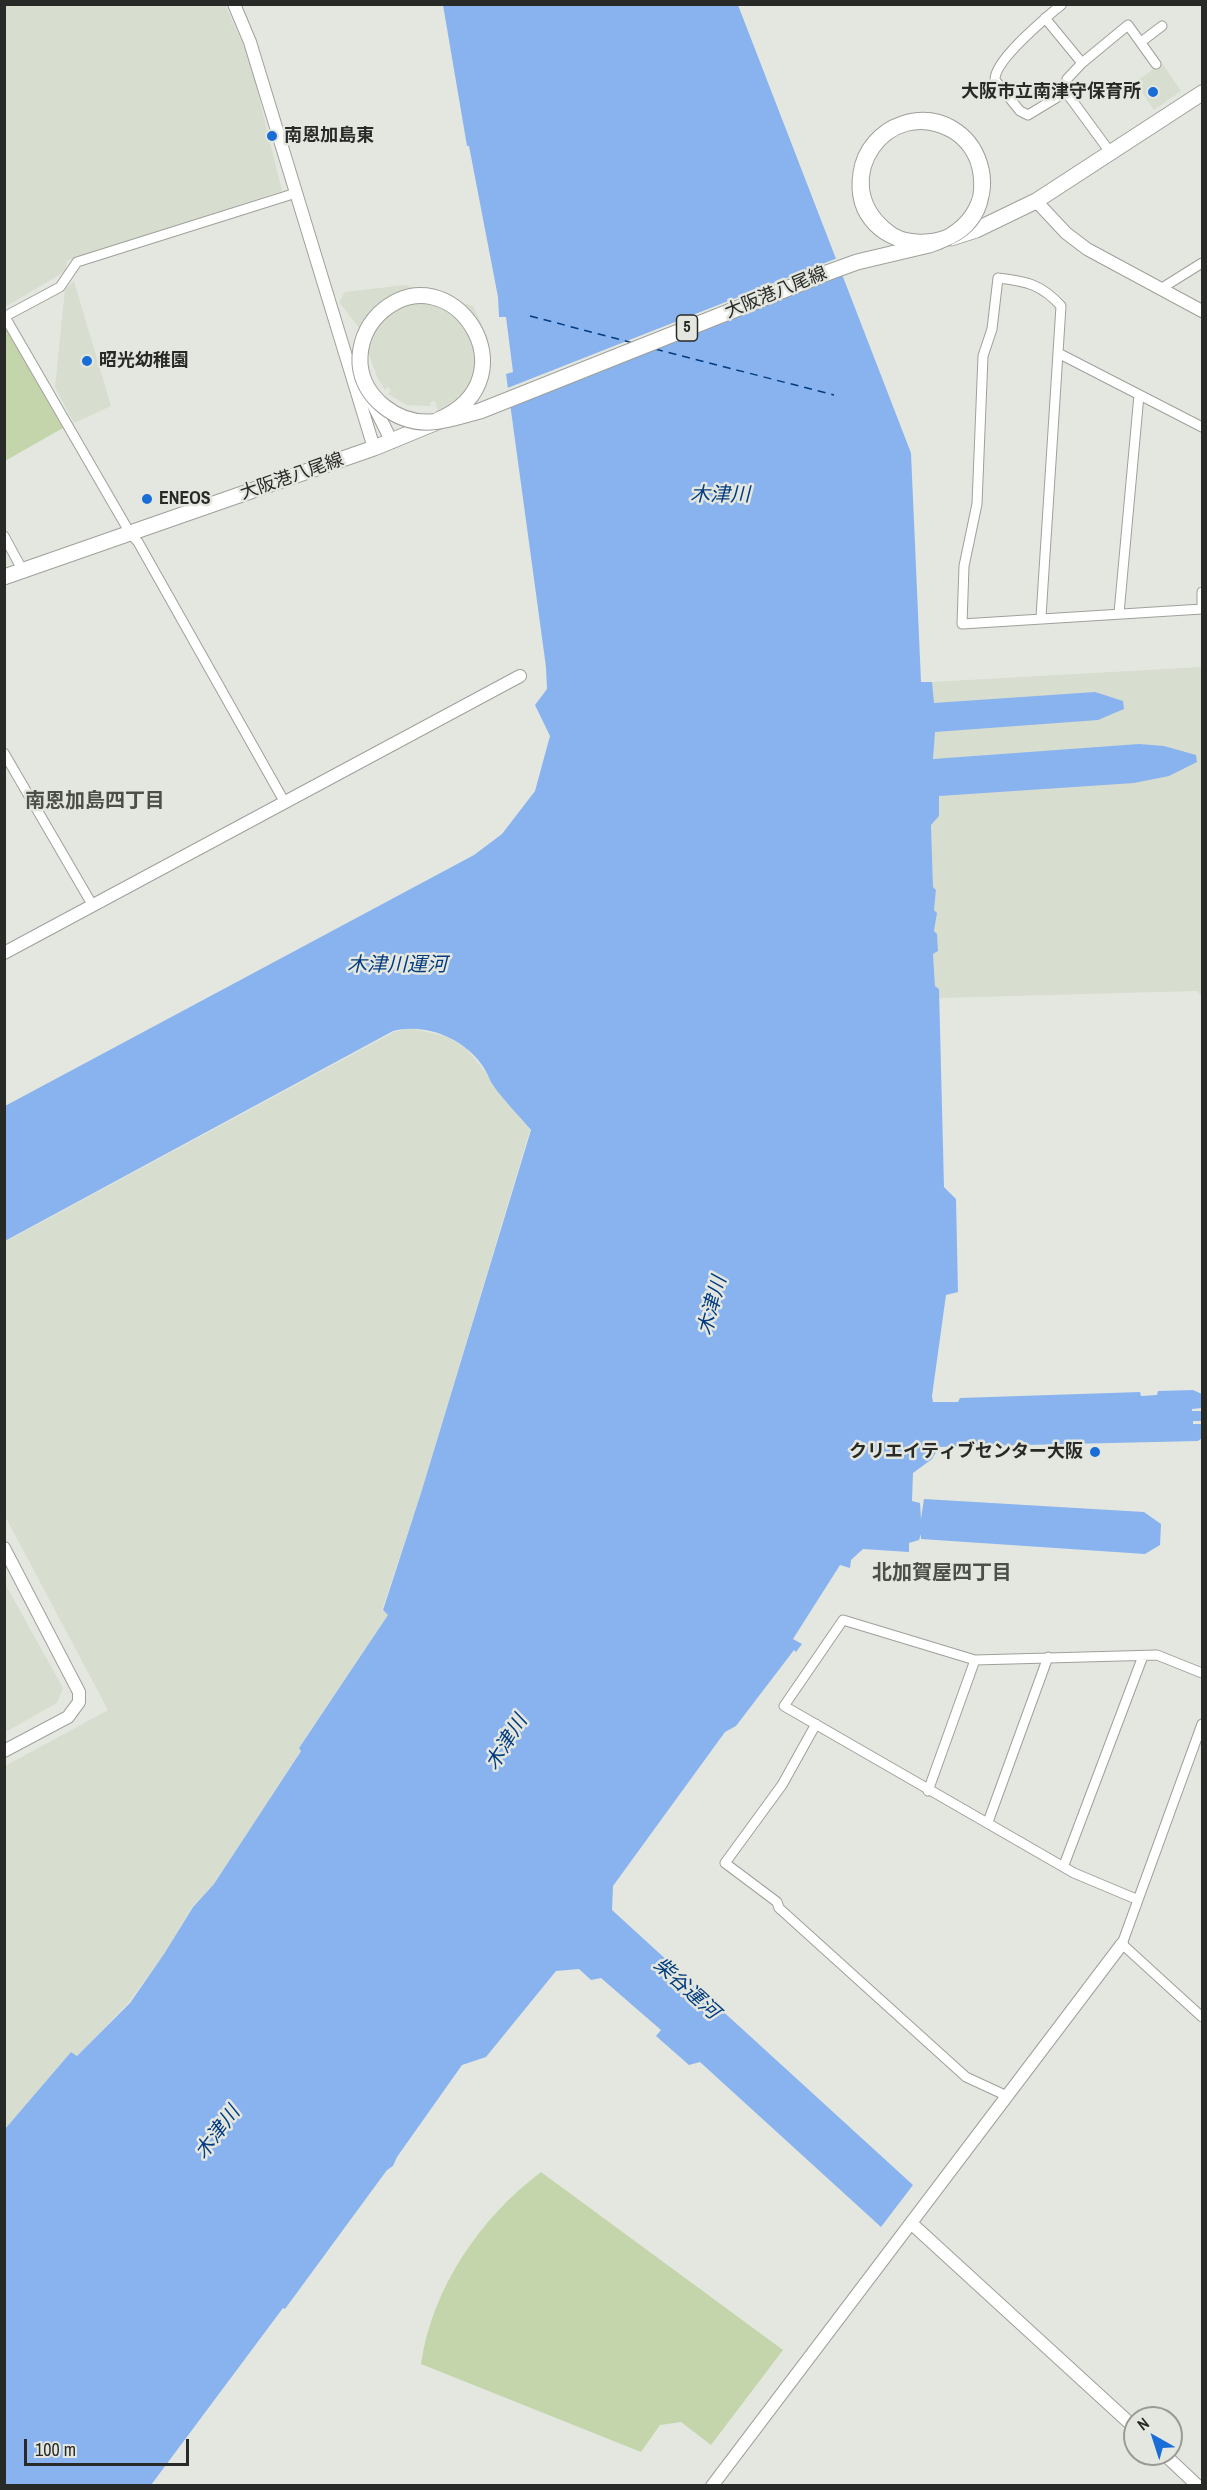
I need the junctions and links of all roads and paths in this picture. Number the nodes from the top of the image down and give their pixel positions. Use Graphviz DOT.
graph roads {
  1 [pos="234,4"];
  2 [pos="1062,4"];
  3 [pos="1045,18"];
  4 [pos="1162,26"];
  5 [pos="1141,42"];
  6 [pos="1082,63"];
  7 [pos="1156,64"];
  8 [pos="1066,92"];
  9 [pos="1203,93"];
  10 [pos="1110,152"];
  11 [pos="297,193"];
  12 [pos="1035,201"];
  13 [pos="1203,263"];
  14 [pos="1162,288"];
  15 [pos="1203,311"];
  16 [pos="5,317"];
  17 [pos="337,331"];
  18 [pos="1060,354"];
  19 [pos="1139,395"];
  20 [pos="1203,427"];
  21 [pos="392,442"];
  22 [pos="374,448"];
  23 [pos="130,533"];
  24 [pos="4,536"];
  25 [pos="23,571"];
  26 [pos="4,577"];
  27 [pos="1203,592"];
  28 [pos="1202,609"];
  29 [pos="1119,613"];
  30 [pos="1041,617"];
  31 [pos="520,676"];
  32 [pos="4,753"];
  33 [pos="284,801"];
  34 [pos="93,906"];
  35 [pos="4,953"];
  36 [pos="4,1548"];
  37 [pos="1143,1656"];
  38 [pos="1048,1657"];
  39 [pos="975,1660"];
  40 [pos="1203,1673"];
  41 [pos="816,1724"];
  42 [pos="1203,1724"];
  43 [pos="4,1751"];
  44 [pos="928,1791"];
  45 [pos="988,1822"];
  46 [pos="1064,1865"];
  47 [pos="1136,1899"];
  48 [pos="1122,1944"];
  49 [pos="1203,2017"];
  50 [pos="1007,2096"];
  51 [pos="911,2223"];
  52 [pos="1123,2417"];
  53 [pos="1177,2466"];
  54 [pos="712,2486"];
  55 [pos="1198,2486"];
  1 -- 11 [label="street"];
  2 -- 3 [label="street"];
  3 -- 6 [label="street"];
  3 -- 8 [label="street"];
  4 -- 5 [label="street"];
  5 -- 6 [label="street"];
  5 -- 7 [label="street"];
  6 -- 8 [label="street"];
  8 -- 10 [label="street"];
  9 -- 10 [label="main road, 大阪港八尾線 / 5"];
  10 -- 12 [label="main road, 大阪港八尾線 / 5"];
  11 -- 16 [label="street"];
  11 -- 17 [label="street"];
  12 -- 14 [label="street"];
  12 -- 21 [label="main road, 大阪港八尾線 / 5, bridge"];
  13 -- 14 [label="street"];
  14 -- 15 [label="street"];
  16 -- 23 [label="street"];
  17 -- 21 [label="street"];
  17 -- 22 [label="street"];
  18 -- 19 [label="street"];
  18 -- 30 [label="street"];
  18 -- 30 [label="street"];
  19 -- 20 [label="street"];
  19 -- 29 [label="street"];
  21 -- 22 [label="main road, 大阪港八尾線 / 5"];
  22 -- 23 [label="main road, 大阪港八尾線 / 5"];
  23 -- 25 [label="main road, 大阪港八尾線 / 5"];
  23 -- 33 [label="street"];
  24 -- 25 [label="street"];
  25 -- 26 [label="main road, 大阪港八尾線 / 5"];
  27 -- 28 [label="street"];
  28 -- 29 [label="street"];
  29 -- 30 [label="street"];
  31 -- 33 [label="street"];
  32 -- 34 [label="street"];
  33 -- 34 [label="street"];
  34 -- 35 [label="street"];
  36 -- 43 [label="street"];
  37 -- 38 [label="street"];
  37 -- 40 [label="street"];
  37 -- 46 [label="street"];
  38 -- 39 [label="street"];
  38 -- 45 [label="street"];
  39 -- 41 [label="street"];
  39 -- 44 [label="street"];
  41 -- 44 [label="street"];
  41 -- 50 [label="street"];
  42 -- 47 [label="street"];
  44 -- 45 [label="street"];
  45 -- 46 [label="street"];
  46 -- 47 [label="street"];
  47 -- 48 [label="street"];
  48 -- 49 [label="street"];
  48 -- 50 [label="street"];
  50 -- 51 [label="street"];
  51 -- 52 [label="street"];
  51 -- 54 [label="street"];
  53 -- 55 [label="street"];
}
